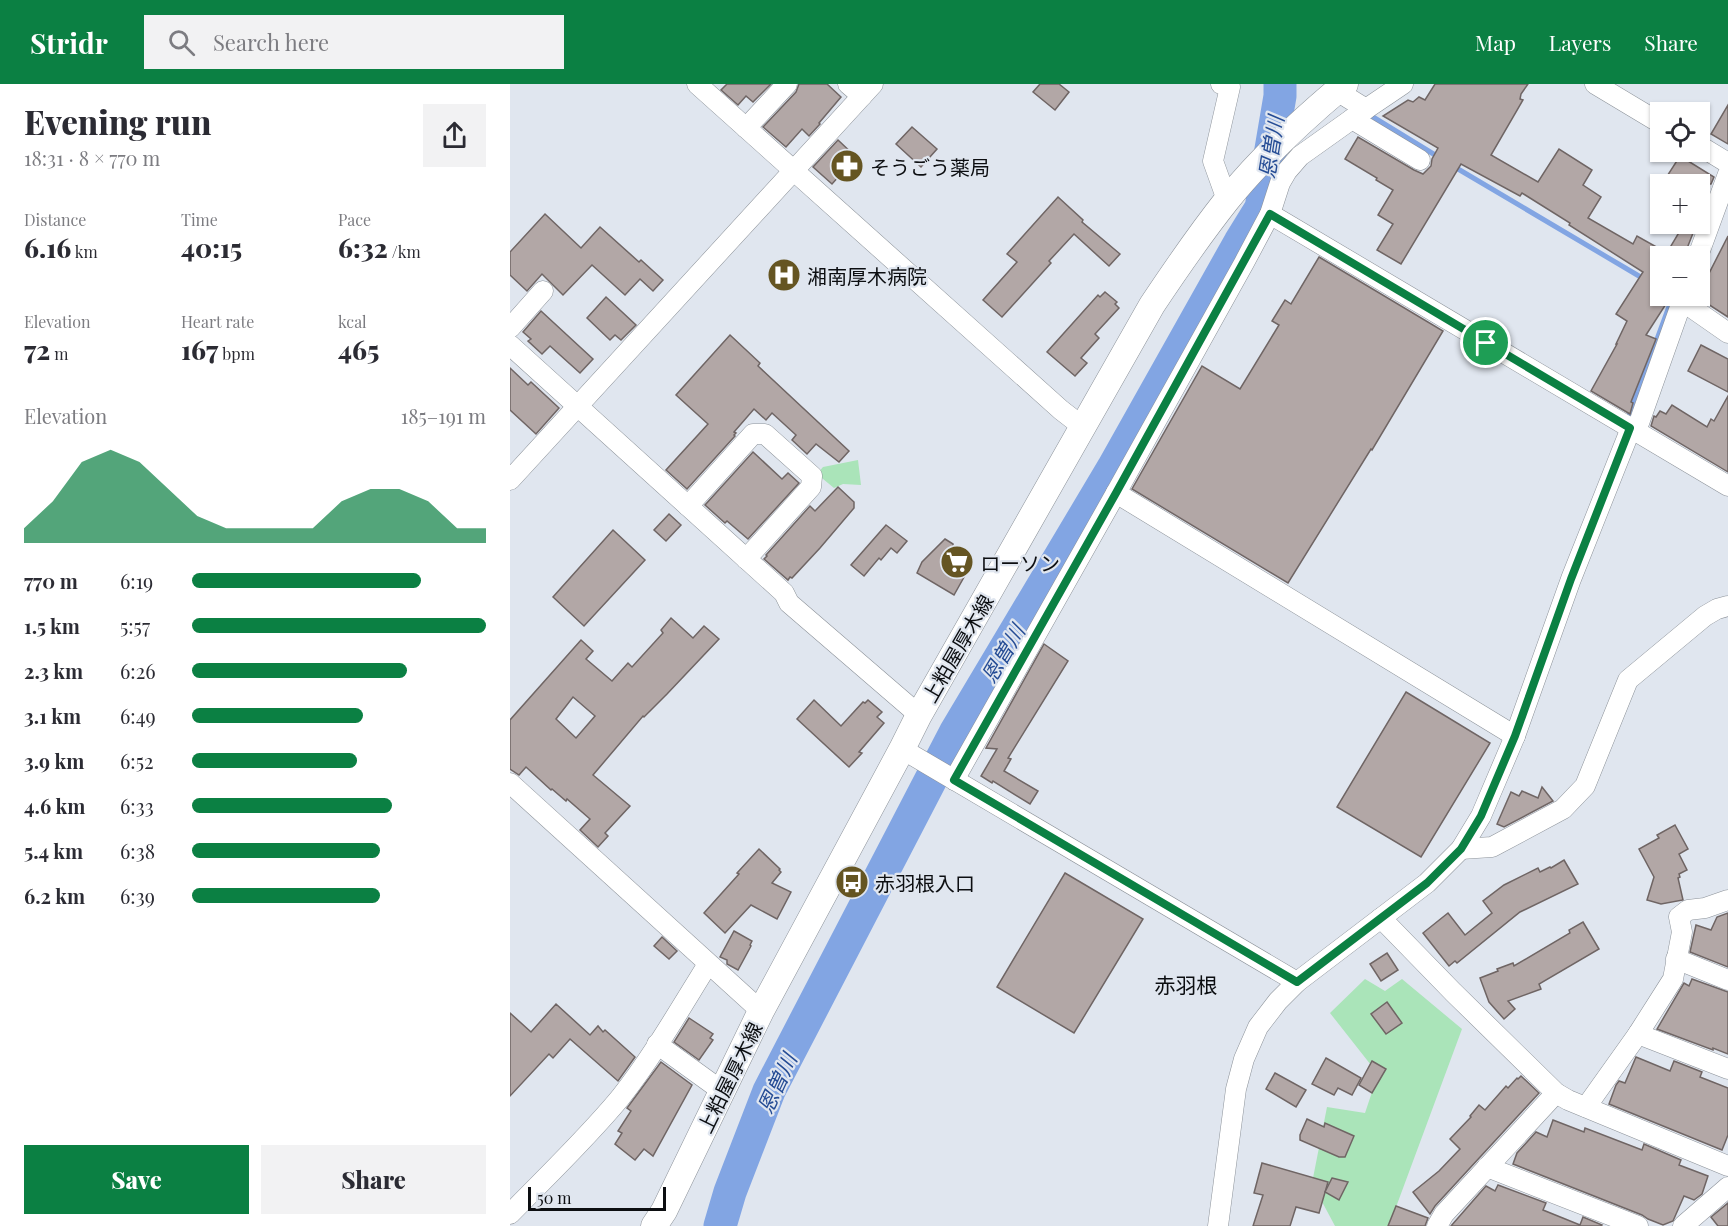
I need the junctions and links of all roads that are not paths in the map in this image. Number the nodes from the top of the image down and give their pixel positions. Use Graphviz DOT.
graph roads {
  1 [pos="697,84"];
  2 [pos="787,84"];
  3 [pos="1221,84"];
  4 [pos="1403,84"];
  5 [pos="1595,84"];
  6 [pos="1341,87"];
  7 [pos="861,88"];
  8 [pos="1359,114"];
  9 [pos="1650,117"];
  10 [pos="746,128"];
  11 [pos="1710,152"];
  12 [pos="1420,160"];
  13 [pos="1728,164"];
  14 [pos="794,170"];
  15 [pos="1728,174"];
  16 [pos="1227,200"];
  17 [pos="1270,214"];
  18 [pos="1702,246"];
  19 [pos="543,291"];
  20 [pos="1680,306"];
  21 [pos="1693,306"];
  22 [pos="510,328"];
  23 [pos="1728,333"];
  24 [pos="510,345"];
  25 [pos="577,406"];
  26 [pos="1083,427"];
  27 [pos="1630,428"];
  28 [pos="510,480"];
  29 [pos="1728,486"];
  30 [pos="1116,493"];
  31 [pos="688,506"];
  32 [pos="746,559"];
  33 [pos="1728,606"];
  34 [pos="918,715"];
  35 [pos="1515,736"];
  36 [pos="911,754"];
  37 [pos="952,779"];
  38 [pos="510,783"];
  39 [pos="1461,849"];
  40 [pos="1728,900"];
  41 [pos="1381,918"];
  42 [pos="1676,959"];
  43 [pos="708,964"];
  44 [pos="1728,980"];
  45 [pos="1297,982"];
  46 [pos="761,1011"];
  47 [pos="1638,1034"];
  48 [pos="657,1044"];
  49 [pos="1728,1070"];
  50 [pos="722,1091"];
  51 [pos="1556,1093"];
  52 [pos="1586,1107"];
  53 [pos="1728,1166"];
  54 [pos="1487,1167"];
  55 [pos="1728,1187"];
  56 [pos="510,1216"];
  57 [pos="518,1226"];
  58 [pos="654,1226"];
  59 [pos="1218,1226"];
  60 [pos="1437,1226"];
  61 [pos="1638,1226"];
  62 [pos="1683,1226"];
  1 -- 10 [label="street"];
  2 -- 10 [label="street"];
  3 -- 16 [label="street"];
  4 -- 8 [label="street"];
  5 -- 9 [label="street"];
  6 -- 8 [label="street"];
  6 -- 16 [label="main road, 上粕屋厚木線"];
  7 -- 14 [label="street"];
  8 -- 12 [label="street"];
  8 -- 17 [label="street"];
  10 -- 14 [label="street"];
  11 -- 13 [label="street"];
  14 -- 25 [label="street"];
  14 -- 26 [label="street"];
  15 -- 18 [label="street"];
  16 -- 26 [label="main road, 上粕屋厚木線"];
  17 -- 27 [label="street"];
  17 -- 30 [label="street"];
  19 -- 22 [label="street"];
  20 -- 27 [label="street"];
  21 -- 23 [label="street"];
  24 -- 25 [label="street"];
  25 -- 28 [label="street"];
  25 -- 31 [label="street"];
  26 -- 34 [label="main road, 上粕屋厚木線"];
  27 -- 29 [label="street"];
  27 -- 35 [label="street"];
  30 -- 35 [label="street"];
  30 -- 37 [label="street"];
  31 -- 32 [label="street"];
  31 -- 32 [label="street"];
  32 -- 34 [label="street"];
  33 -- 39 [label="street"];
  34 -- 36 [label="main road, 上粕屋厚木線"];
  35 -- 39 [label="street"];
  36 -- 37 [label="street"];
  36 -- 46 [label="main road, 上粕屋厚木線"];
  37 -- 45 [label="street"];
  38 -- 43 [label="street"];
  39 -- 41 [label="street"];
  40 -- 42 [label="street"];
  41 -- 45 [label="street"];
  41 -- 51 [label="street"];
  42 -- 44 [label="street"];
  42 -- 47 [label="street"];
  43 -- 46 [label="street"];
  43 -- 48 [label="street"];
  45 -- 59 [label="street"];
  46 -- 50 [label="main road, 上粕屋厚木線"];
  47 -- 49 [label="street"];
  47 -- 52 [label="street"];
  48 -- 50 [label="street"];
  48 -- 56 [label="street"];
  50 -- 58 [label="main road, 上粕屋厚木線"];
  51 -- 52 [label="street"];
  51 -- 54 [label="street"];
  52 -- 53 [label="street"];
  54 -- 60 [label="street"];
  54 -- 61 [label="street"];
  55 -- 62 [label="street"];
  56 -- 57 [label="street"];
}
